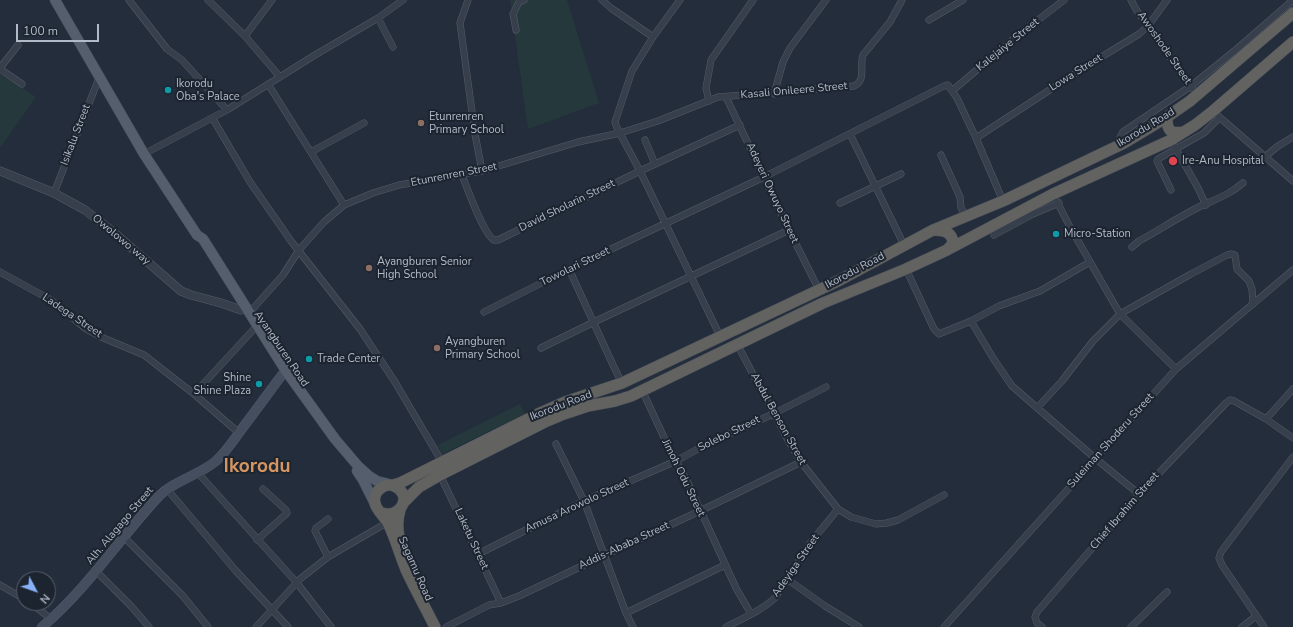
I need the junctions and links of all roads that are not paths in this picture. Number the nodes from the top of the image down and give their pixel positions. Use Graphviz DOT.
graph roads {
  1 [pos="55,0"];
  2 [pos="129,0"];
  3 [pos="208,0"];
  4 [pos="272,0"];
  5 [pos="403,0"];
  6 [pos="468,0"];
  7 [pos="524,0"];
  8 [pos="602,0"];
  9 [pos="680,0"];
  10 [pos="753,0"];
  11 [pos="826,0"];
  12 [pos="902,0"];
  13 [pos="963,0"];
  14 [pos="1064,0"];
  15 [pos="1131,0"];
  16 [pos="1166,0"];
  17 [pos="1293,0"];
  18 [pos="1293,13"];
  19 [pos="378,18"];
  20 [pos="929,20"];
  21 [pos="1148,26"];
  22 [pos="516,30"];
  23 [pos="245,36"];
  24 [pos="652,37"];
  25 [pos="1293,42"];
  26 [pos="18,46"];
  27 [pos="393,47"];
  28 [pos="0,68"];
  29 [pos="280,76"];
  30 [pos="99,78"];
  31 [pos="22,84"];
  32 [pos="268,84"];
  33 [pos="953,90"];
  34 [pos="1194,90"];
  35 [pos="774,94"];
  36 [pos="726,96"];
  37 [pos="708,101"];
  38 [pos="227,110"];
  39 [pos="1216,114"];
  40 [pos="1167,117"];
  41 [pos="213,119"];
  42 [pos="364,123"];
  43 [pos="740,125"];
  44 [pos="1185,132"];
  45 [pos="620,133"];
  46 [pos="850,134"];
  47 [pos="1293,137"];
  48 [pos="976,138"];
  49 [pos="645,140"];
  50 [pos="1174,145"];
  51 [pos="1115,147"];
  52 [pos="311,152"];
  53 [pos="144,154"];
  54 [pos="941,155"];
  55 [pos="1266,156"];
  56 [pos="655,164"];
  57 [pos="0,171"];
  58 [pos="482,171"];
  59 [pos="640,171"];
  60 [pos="902,174"];
  61 [pos="462,175"];
  62 [pos="764,177"];
  63 [pos="1293,181"];
  64 [pos="1243,183"];
  65 [pos="875,186"];
  66 [pos="1171,190"];
  67 [pos="54,193"];
  68 [pos="1056,198"];
  69 [pos="1003,201"];
  70 [pos="840,203"];
  71 [pos="344,204"];
  72 [pos="1206,204"];
  73 [pos="966,216"];
  74 [pos="666,224"];
  75 [pos="789,230"];
  76 [pos="933,230"];
  77 [pos="994,235"];
  78 [pos="904,245"];
  79 [pos="1132,247"];
  80 [pos="299,250"];
  81 [pos="947,250"];
  82 [pos="1090,262"];
  83 [pos="569,269"];
  84 [pos="906,269"];
  85 [pos="1293,270"];
  86 [pos="0,272"];
  87 [pos="691,276"];
  88 [pos="819,290"];
  89 [pos="1253,304"];
  90 [pos="245,312"];
  91 [pos="484,312"];
  92 [pos="1120,314"];
  93 [pos="971,321"];
  94 [pos="594,322"];
  95 [pos="253,330"];
  96 [pos="720,336"];
  97 [pos="737,344"];
  98 [pos="541,348"];
  99 [pos="1176,369"];
  100 [pos="282,375"];
  101 [pos="622,383"];
  102 [pos="826,387"];
  103 [pos="642,390"];
  104 [pos="1293,390"];
  105 [pos="194,394"];
  106 [pos="1038,407"];
  107 [pos="773,414"];
  108 [pos="1266,418"];
  109 [pos="239,433"];
  110 [pos="1293,438"];
  111 [pos="556,444"];
  112 [pos="1293,457"];
  113 [pos="1096,459"];
  114 [pos="676,461"];
  115 [pos="442,462"];
  116 [pos="801,462"];
  117 [pos="357,467"];
  118 [pos="198,473"];
  119 [pos="440,474"];
  120 [pos="392,486"];
  121 [pos="167,489"];
  122 [pos="263,489"];
  123 [pos="1139,494"];
  124 [pos="944,495"];
  125 [pos="584,501"];
  126 [pos="402,506"];
  127 [pos="838,509"];
  128 [pos="700,511"];
  129 [pos="381,513"];
  130 [pos="328,519"];
  131 [pos="124,537"];
  132 [pos="257,540"];
  133 [pos="478,554"];
  134 [pos="604,555"];
  135 [pos="328,557"];
  136 [pos="725,565"];
  137 [pos="96,572"];
  138 [pos="787,579"];
  139 [pos="297,583"];
  140 [pos="0,585"];
  141 [pos="1167,592"];
  142 [pos="16,594"];
  143 [pos="501,603"];
  144 [pos="272,610"];
  145 [pos="41,611"];
  146 [pos="626,614"];
  147 [pos="751,614"];
  148 [pos="1256,616"];
  149 [pos="51,619"];
  150 [pos="42,627"];
  151 [pos="148,627"];
  152 [pos="208,627"];
  153 [pos="256,627"];
  154 [pos="288,627"];
  155 [pos="331,627"];
  156 [pos="435,627"];
  157 [pos="442,627"];
  158 [pos="446,627"];
  159 [pos="633,627"];
  160 [pos="726,627"];
  161 [pos="859,627"];
  162 [pos="944,627"];
  163 [pos="1042,627"];
  164 [pos="1131,627"];
  165 [pos="1242,627"];
  166 [pos="1264,627"];
  1 -- 30 [label="main road, Ayangburen Road"];
  2 -- 38 [label="street"];
  3 -- 23 [label="street"];
  4 -- 23 [label="street"];
  5 -- 19 [label="street"];
  6 -- 58 [label="street"];
  7 -- 22 [label="street"];
  8 -- 24 [label="street"];
  9 -- 24 [label="street"];
  10 -- 37 [label="street"];
  11 -- 35 [label="street"];
  12 -- 35 [label="street, Kasali Onileere Street"];
  13 -- 20 [label="street"];
  14 -- 33 [label="street, Kalejaiye Street"];
  15 -- 21 [label="street, Awoshode Street"];
  16 -- 21 [label="street, Lowa Street"];
  17 -- 34 [label="street"];
  18 -- 34 [label="highway, Ikorodu Road"];
  19 -- 27 [label="street"];
  19 -- 29 [label="street"];
  21 -- 34 [label="street, Awoshode Street"];
  21 -- 48 [label="street, Lowa Street"];
  23 -- 29 [label="street"];
  24 -- 45 [label="street"];
  25 -- 39 [label="highway, Ikorodu Road"];
  26 -- 28 [label="street"];
  28 -- 31 [label="street"];
  29 -- 32 [label="street"];
  30 -- 53 [label="main road, Ayangburen Road"];
  30 -- 67 [label="street, Isikalu Street"];
  32 -- 38 [label="street"];
  32 -- 52 [label="street"];
  33 -- 46 [label="street, Towolari Street"];
  33 -- 48 [label="street"];
  34 -- 40 [label="highway, Ikorodu Road"];
  34 -- 51 [label="street"];
  35 -- 36 [label="street, Kasali Onileere Street"];
  36 -- 37 [label="street, Etunrenren Street"];
  36 -- 43 [label="street, Adeyeri Owuyo Street"];
  37 -- 45 [label="street, Etunrenren Street"];
  38 -- 41 [label="street"];
  39 -- 44 [label="highway, Ikorodu Road"];
  39 -- 50 [label="street"];
  39 -- 55 [label="street"];
  40 -- 44 [label="highway"];
  40 -- 51 [label="highway, Ikorodu Road"];
  41 -- 53 [label="street"];
  41 -- 80 [label="street"];
  42 -- 52 [label="street"];
  43 -- 56 [label="street, David Sholarin Street"];
  43 -- 62 [label="street, Adeyeri Owuyo Street"];
  44 -- 50 [label="highway, Ikorodu Road"];
  45 -- 58 [label="street, Etunrenren Street"];
  45 -- 59 [label="street"];
  46 -- 62 [label="street, Towolari Street"];
  46 -- 65 [label="street"];
  47 -- 55 [label="street"];
  48 -- 69 [label="street"];
  49 -- 56 [label="street"];
  50 -- 66 [label="street"];
  50 -- 68 [label="highway, Ikorodu Road"];
  50 -- 72 [label="street"];
  51 -- 69 [label="highway, Ikorodu Road"];
  52 -- 71 [label="street"];
  53 -- 90 [label="main road, Ayangburen Road"];
  54 -- 73 [label="street"];
  55 -- 63 [label="street"];
  56 -- 59 [label="street, David Sholarin Street"];
  57 -- 67 [label="street, Owolowo way"];
  58 -- 61 [label="street, Etunrenren Street"];
  59 -- 61 [label="street, David Sholarin Street"];
  59 -- 74 [label="street"];
  60 -- 65 [label="street"];
  61 -- 71 [label="street, Etunrenren Street"];
  62 -- 74 [label="street, Towolari Street"];
  62 -- 75 [label="street, Adeyeri Owuyo Street"];
  64 -- 72 [label="street"];
  65 -- 70 [label="street"];
  65 -- 78 [label="street"];
  67 -- 90 [label="street, Owolowo way"];
  68 -- 77 [label="street"];
  68 -- 81 [label="highway, Ikorodu Road"];
  68 -- 82 [label="street"];
  69 -- 73 [label="highway, Ikorodu Road"];
  71 -- 80 [label="street, Etunrenren Street"];
  72 -- 79 [label="street"];
  73 -- 76 [label="highway, Ikorodu Road"];
  74 -- 83 [label="street, Towolari Street"];
  74 -- 87 [label="street"];
  75 -- 87 [label="street"];
  75 -- 88 [label="street, Adeyeri Owuyo Street"];
  76 -- 78 [label="highway, Ikorodu Road"];
  76 -- 81 [label="highway"];
  78 -- 88 [label="highway, Ikorodu Road"];
  80 -- 90 [label="street, Etunrenren Street"];
  80 -- 115 [label="street"];
  81 -- 84 [label="highway, Ikorodu Road"];
  82 -- 92 [label="street"];
  82 -- 93 [label="street"];
  83 -- 91 [label="street, Towolari Street"];
  83 -- 94 [label="street"];
  84 -- 93 [label="street"];
  84 -- 97 [label="highway, Ikorodu Road"];
  85 -- 89 [label="street, Suleiman Shoderu Street"];
  86 -- 105 [label="street, Ladega Street"];
  87 -- 94 [label="street"];
  87 -- 96 [label="street"];
  88 -- 96 [label="highway, Ikorodu Road"];
  89 -- 92 [label="street"];
  89 -- 99 [label="street, Suleiman Shoderu Street"];
  90 -- 95 [label="main road, Ayangburen Road"];
  90 -- 117 [label="main road, Ayangburen Road"];
  92 -- 99 [label="street"];
  92 -- 106 [label="street"];
  93 -- 106 [label="street"];
  94 -- 98 [label="street"];
  94 -- 101 [label="street"];
  95 -- 100 [label="main road, Ayangburen Road"];
  95 -- 105 [label="street"];
  96 -- 101 [label="highway, Ikorodu Road"];
  97 -- 103 [label="highway, Ikorodu Road"];
  97 -- 107 [label="street, Abdul Benson Street"];
  99 -- 113 [label="street, Suleiman Shoderu Street"];
  100 -- 109 [label="main road, Alh. Alagago Street"];
  100 -- 117 [label="main road, Ayangburen Road"];
  101 -- 115 [label="highway, Ikorodu Road"];
  102 -- 107 [label="street, Solebo Street"];
  103 -- 114 [label="street, Jimoh Odu Street"];
  103 -- 119 [label="highway, Ikorodu Road"];
  104 -- 108 [label="street"];
  105 -- 109 [label="street, Ladega Street"];
  106 -- 113 [label="street"];
  107 -- 114 [label="street, Solebo Street"];
  107 -- 116 [label="street, Abdul Benson Street"];
  108 -- 110 [label="street"];
  108 -- 123 [label="street, Chief Ibrahim Street"];
  109 -- 118 [label="main road, Alh. Alagago Street"];
  111 -- 125 [label="street"];
  112 -- 148 [label="street"];
  113 -- 123 [label="street"];
  113 -- 162 [label="street, Suleiman Shoderu Street"];
  114 -- 125 [label="street, Amusa Arowolo Street"];
  114 -- 128 [label="street, Jimoh Odu Street"];
  115 -- 120 [label="highway, Ikorodu Road"];
  116 -- 127 [label="street, Abdul Benson Street"];
  116 -- 128 [label="street, Addis-Ababa Street"];
  117 -- 120 [label="main road"];
  117 -- 129 [label="main road"];
  118 -- 121 [label="main road, Alh. Alagago Street"];
  118 -- 132 [label="street"];
  119 -- 126 [label="highway, Ikorodu Road"];
  119 -- 133 [label="street, Laketu Street"];
  120 -- 126 [label="highway"];
  120 -- 129 [label="highway"];
  121 -- 131 [label="main road, Alh. Alagago Street"];
  121 -- 144 [label="street"];
  122 -- 132 [label="street"];
  123 -- 163 [label="street, Chief Ibrahim Street"];
  124 -- 127 [label="street"];
  125 -- 133 [label="street, Amusa Arowolo Street"];
  125 -- 134 [label="street"];
  126 -- 129 [label="highway"];
  126 -- 157 [label="highway, Sagamu Road"];
  127 -- 138 [label="street, Adeyiga Street"];
  128 -- 134 [label="street, Addis-Ababa Street"];
  128 -- 136 [label="street, Jimoh Odu Street"];
  129 -- 135 [label="street"];
  129 -- 156 [label="highway, Sagamu Road"];
  130 -- 135 [label="street"];
  131 -- 137 [label="main road, Alh. Alagago Street"];
  131 -- 152 [label="street"];
  132 -- 139 [label="street"];
  133 -- 143 [label="street, Laketu Street"];
  134 -- 143 [label="street, Addis-Ababa Street"];
  134 -- 146 [label="street"];
  135 -- 139 [label="street"];
  136 -- 146 [label="street"];
  136 -- 147 [label="street, Jimoh Odu Street"];
  137 -- 149 [label="main road, Alh. Alagago Street"];
  137 -- 151 [label="street"];
  138 -- 147 [label="street, Adeyiga Street"];
  138 -- 161 [label="street"];
  139 -- 144 [label="street"];
  139 -- 155 [label="street"];
  140 -- 142 [label="street"];
  141 -- 164 [label="street"];
  143 -- 158 [label="street, Addis-Ababa Street"];
  144 -- 153 [label="street"];
  144 -- 154 [label="street"];
  145 -- 149 [label="street"];
  146 -- 159 [label="street"];
  147 -- 160 [label="street, Adeyiga Street"];
  148 -- 165 [label="street"];
  148 -- 166 [label="street"];
  149 -- 150 [label="main road, Alh. Alagago Street"];
}
